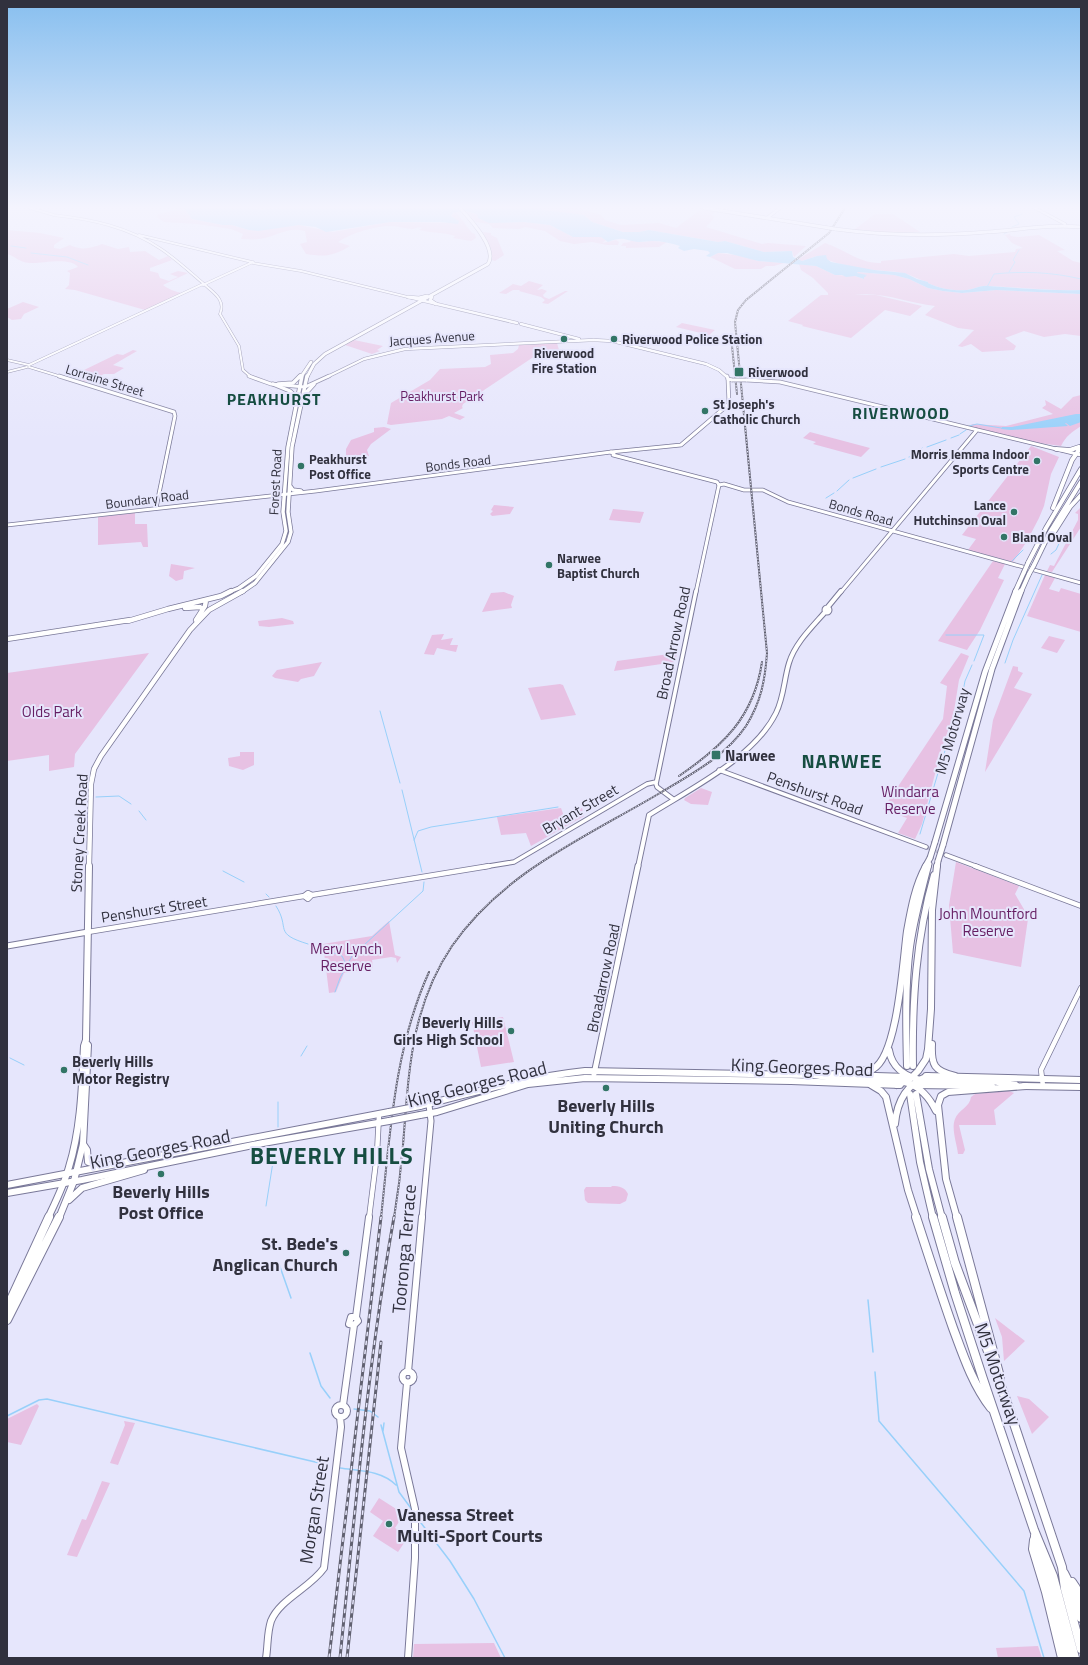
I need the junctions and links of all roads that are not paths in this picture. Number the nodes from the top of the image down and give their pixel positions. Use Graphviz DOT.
graph roads {
  1 [pos="202,286"];
  2 [pos="205,286"];
  3 [pos="362,286"];
  4 [pos="445,286"];
  5 [pos="449,286"];
  6 [pos="436,293"];
  7 [pos="426,296"];
  8 [pos="408,297"];
  9 [pos="421,300"];
  10 [pos="436,304"];
  11 [pos="575,338"];
  12 [pos="594,340"];
  13 [pos="568,342"];
  14 [pos="7,360"];
  15 [pos="25,366"];
  16 [pos="29,366"];
  17 [pos="7,372"];
  18 [pos="304,372"];
  19 [pos="728,379"];
  20 [pos="315,383"];
  21 [pos="273,384"];
  22 [pos="278,384"];
  23 [pos="305,385"];
  24 [pos="299,387"];
  25 [pos="303,396"];
  26 [pos="297,398"];
  27 [pos="977,430"];
  28 [pos="1035,444"];
  29 [pos="1081,446"];
  30 [pos="1056,449"];
  31 [pos="632,451"];
  32 [pos="1063,452"];
  33 [pos="614,454"];
  34 [pos="1074,454"];
  35 [pos="1081,456"];
  36 [pos="1070,464"];
  37 [pos="1081,469"];
  38 [pos="1081,482"];
  39 [pos="718,484"];
  40 [pos="290,486"];
  41 [pos="300,492"];
  42 [pos="290,493"];
  43 [pos="284,494"];
  44 [pos="1081,495"];
  45 [pos="289,500"];
  46 [pos="156,508"];
  47 [pos="7,525"];
  48 [pos="1046,528"];
  49 [pos="891,531"];
  50 [pos="1034,565"];
  51 [pos="1027,573"];
  52 [pos="1081,583"];
  53 [pos="252,585"];
  54 [pos="241,593"];
  55 [pos="208,601"];
  56 [pos="185,608"];
  57 [pos="203,610"];
  58 [pos="200,619"];
  59 [pos="128,621"];
  60 [pos="190,630"];
  61 [pos="7,639"];
  62 [pos="719,770"];
  63 [pos="656,782"];
  64 [pos="673,799"];
  65 [pos="926,847"];
  66 [pos="946,855"];
  67 [pos="930,858"];
  68 [pos="938,861"];
  69 [pos="312,895"];
  70 [pos="1081,906"];
  71 [pos="88,932"];
  72 [pos="7,946"];
  73 [pos="1081,988"];
  74 [pos="931,1009"];
  75 [pos="86,1043"];
  76 [pos="889,1046"];
  77 [pos="594,1074"];
  78 [pos="807,1074"];
  79 [pos="827,1075"];
  80 [pos="928,1076"];
  81 [pos="955,1076"];
  82 [pos="1041,1079"];
  83 [pos="1081,1080"];
  84 [pos="912,1081"];
  85 [pos="871,1085"];
  86 [pos="897,1085"];
  87 [pos="1026,1086"];
  88 [pos="1043,1086"];
  89 [pos="1081,1087"];
  90 [pos="429,1104"];
  91 [pos="430,1113"];
  92 [pos="379,1114"];
  93 [pos="938,1115"];
  94 [pos="379,1123"];
  95 [pos="894,1128"];
  96 [pos="84,1144"];
  97 [pos="157,1164"];
  98 [pos="103,1167"];
  99 [pos="77,1172"];
  100 [pos="68,1173"];
  101 [pos="74,1181"];
  102 [pos="64,1183"];
  103 [pos="7,1185"];
  104 [pos="7,1193"];
  105 [pos="66,1204"];
  106 [pos="7,1308"];
  107 [pos="7,1320"];
  108 [pos="1005,1397"];
  109 [pos="994,1412"];
  110 [pos="1034,1530"];
  111 [pos="1062,1567"];
  112 [pos="1081,1604"];
  113 [pos="1081,1618"];
  114 [pos="1081,1649"];
  115 [pos="266,1658"];
  116 [pos="408,1658"];
  117 [pos="1062,1658"];
  118 [pos="1068,1658"];
  119 [pos="1075,1658"];
  1 -- 16 [label="street"];
  2 -- 21 [label="street"];
  3 -- 8 [label="street"];
  4 -- 7 [label="main road"];
  5 -- 6 [label="main road"];
  6 -- 9 [label="main road"];
  6 -- 10 [label="main road"];
  7 -- 8 [label="main road"];
  7 -- 9 [label="main road"];
  8 -- 9 [label="street"];
  9 -- 10 [label="main road"];
  9 -- 18 [label="main road"];
  9 -- 23 [label="main road, Forest Road"];
  10 -- 11 [label="main road"];
  11 -- 12 [label="main road"];
  11 -- 13 [label="main road, Jacques Avenue"];
  12 -- 13 [label="main road, Jacques Avenue"];
  12 -- 19 [label="main road"];
  13 -- 20 [label="main road, Jacques Avenue"];
  14 -- 15 [label="street"];
  15 -- 16 [label="street"];
  15 -- 17 [label="street"];
  16 -- 46 [label="street, Lorraine Street"];
  18 -- 22 [label="main road"];
  18 -- 24 [label="main road, Forest Road"];
  19 -- 27 [label="main road, bridge"];
  19 -- 31 [label="street"];
  20 -- 23 [label="main road"];
  20 -- 25 [label="main road"];
  21 -- 22 [label="street"];
  21 -- 24 [label="street"];
  21 -- 26 [label="main road"];
  22 -- 24 [label="street"];
  23 -- 24 [label="street"];
  23 -- 25 [label="main road, Forest Road"];
  24 -- 26 [label="main road, Forest Road"];
  25 -- 40 [label="main road, Forest Road"];
  26 -- 43 [label="main road, Forest Road"];
  27 -- 28 [label="main road"];
  27 -- 49 [label="main road"];
  28 -- 30 [label="main road"];
  28 -- 32 [label="main road"];
  29 -- 30 [label="highway"];
  29 -- 34 [label="highway"];
  30 -- 34 [label="main road"];
  31 -- 33 [label="street"];
  31 -- 33 [label="street"];
  32 -- 34 [label="main road"];
  32 -- 36 [label="highway"];
  33 -- 39 [label="main road, Bonds Road"];
  33 -- 41 [label="main road, Bonds Road"];
  34 -- 35 [label="main road"];
  34 -- 36 [label="highway"];
  36 -- 48 [label="highway"];
  37 -- 48 [label="highway, M5 Motorway"];
  38 -- 50 [label="highway, M5 Motorway"];
  39 -- 49 [label="main road, Bonds Road"];
  39 -- 63 [label="street, Broad Arrow Road"];
  40 -- 41 [label="main road"];
  40 -- 42 [label="main road, Forest Road"];
  41 -- 42 [label="main road, Bonds Road"];
  41 -- 45 [label="main road"];
  42 -- 43 [label="main road, Boundary Road"];
  42 -- 45 [label="main road, Forest Road"];
  43 -- 46 [label="main road, Boundary Road"];
  43 -- 55 [label="main road, Forest Road"];
  44 -- 50 [label="highway"];
  45 -- 53 [label="main road, Forest Road"];
  46 -- 47 [label="main road, Boundary Road"];
  48 -- 51 [label="highway, M5 Motorway, bridge"];
  49 -- 52 [label="main road, Bonds Road"];
  49 -- 62 [label="main road"];
  50 -- 51 [label="highway, M5 Motorway, bridge"];
  51 -- 67 [label="highway, M5 Motorway, bridge"];
  51 -- 68 [label="highway, M5 Motorway, bridge"];
  53 -- 54 [label="main road, Forest Road"];
  53 -- 55 [label="main road, Forest Road"];
  54 -- 58 [label="main road, Stoney Creek Road"];
  55 -- 56 [label="main road, Forest Road"];
  55 -- 57 [label="main road, Stoney Creek Road"];
  55 -- 58 [label="main road, Stoney Creek Road"];
  55 -- 59 [label="main road, Forest Road"];
  56 -- 57 [label="main road"];
  56 -- 59 [label="main road, Forest Road"];
  57 -- 60 [label="main road, Stoney Creek Road"];
  58 -- 60 [label="main road, Stoney Creek Road"];
  59 -- 61 [label="main road, Forest Road"];
  60 -- 71 [label="main road, Stoney Creek Road"];
  62 -- 64 [label="main road"];
  62 -- 65 [label="street, Penshurst Road"];
  63 -- 64 [label="street"];
  63 -- 69 [label="street, Bryant Street"];
  64 -- 77 [label="main road, Broadarrow Road"];
  66 -- 70 [label="street"];
  67 -- 68 [label="highway, M5 Motorway"];
  67 -- 76 [label="highway"];
  68 -- 74 [label="highway"];
  69 -- 71 [label="street, Penshurst Street"];
  71 -- 72 [label="main road, Penshurst Street"];
  71 -- 75 [label="main road, Stoney Creek Road"];
  73 -- 82 [label="street"];
  74 -- 81 [label="highway"];
  74 -- 84 [label="highway"];
  75 -- 96 [label="main road, Stoney Creek Road"];
  75 -- 100 [label="main road, Stoney Creek Road"];
  76 -- 79 [label="highway"];
  76 -- 84 [label="highway"];
  77 -- 78 [label="main road, King Georges Road"];
  77 -- 85 [label="main road, King Georges Road"];
  77 -- 90 [label="main road, King Georges Road"];
  77 -- 91 [label="main road, King Georges Road"];
  78 -- 79 [label="main road, King Georges Road"];
  78 -- 84 [label="highway"];
  79 -- 84 [label="main road, King Georges Road"];
  80 -- 81 [label="main road"];
  80 -- 84 [label="highway"];
  81 -- 82 [label="main road"];
  82 -- 83 [label="main road"];
  82 -- 88 [label="street"];
  84 -- 86 [label="highway"];
  84 -- 87 [label="highway"];
  84 -- 93 [label="highway"];
  84 -- 95 [label="highway"];
  85 -- 86 [label="main road, King Georges Road"];
  85 -- 95 [label="highway"];
  87 -- 88 [label="main road"];
  87 -- 93 [label="highway"];
  88 -- 89 [label="main road"];
  90 -- 91 [label="main road, Tooronga Terrace"];
  90 -- 92 [label="main road, King Georges Road, bridge"];
  91 -- 94 [label="main road, King Georges Road, bridge"];
  91 -- 116 [label="main road, Tooronga Terrace"];
  92 -- 94 [label="street"];
  92 -- 98 [label="main road, King Georges Road"];
  93 -- 108 [label="highway"];
  94 -- 97 [label="main road, King Georges Road"];
  94 -- 115 [label="street, Morgan Street"];
  95 -- 109 [label="highway"];
  96 -- 98 [label="main road"];
  96 -- 99 [label="main road, Stoney Creek Road"];
  97 -- 101 [label="main road, King Georges Road"];
  97 -- 105 [label="main road"];
  98 -- 99 [label="main road, King Georges Road"];
  99 -- 100 [label="main road, King Georges Road"];
  99 -- 101 [label="main road, Stoney Creek Road"];
  100 -- 102 [label="main road, Stoney Creek Road"];
  100 -- 103 [label="main road, King Georges Road"];
  101 -- 102 [label="main road, King Georges Road"];
  101 -- 105 [label="main road, Stoney Creek Road"];
  102 -- 104 [label="main road, King Georges Road"];
  102 -- 106 [label="main road, Stoney Creek Road"];
  105 -- 107 [label="main road, Stoney Creek Road"];
  108 -- 109 [label="highway, M5 Motorway"];
  108 -- 111 [label="highway, M5 Motorway"];
  109 -- 110 [label="highway, M5 Motorway"];
  110 -- 117 [label="highway"];
  110 -- 118 [label="highway"];
  110 -- 119 [label="highway, M5 Motorway"];
  111 -- 112 [label="highway"];
  111 -- 113 [label="highway"];
  111 -- 114 [label="highway, M5 Motorway"];
}
